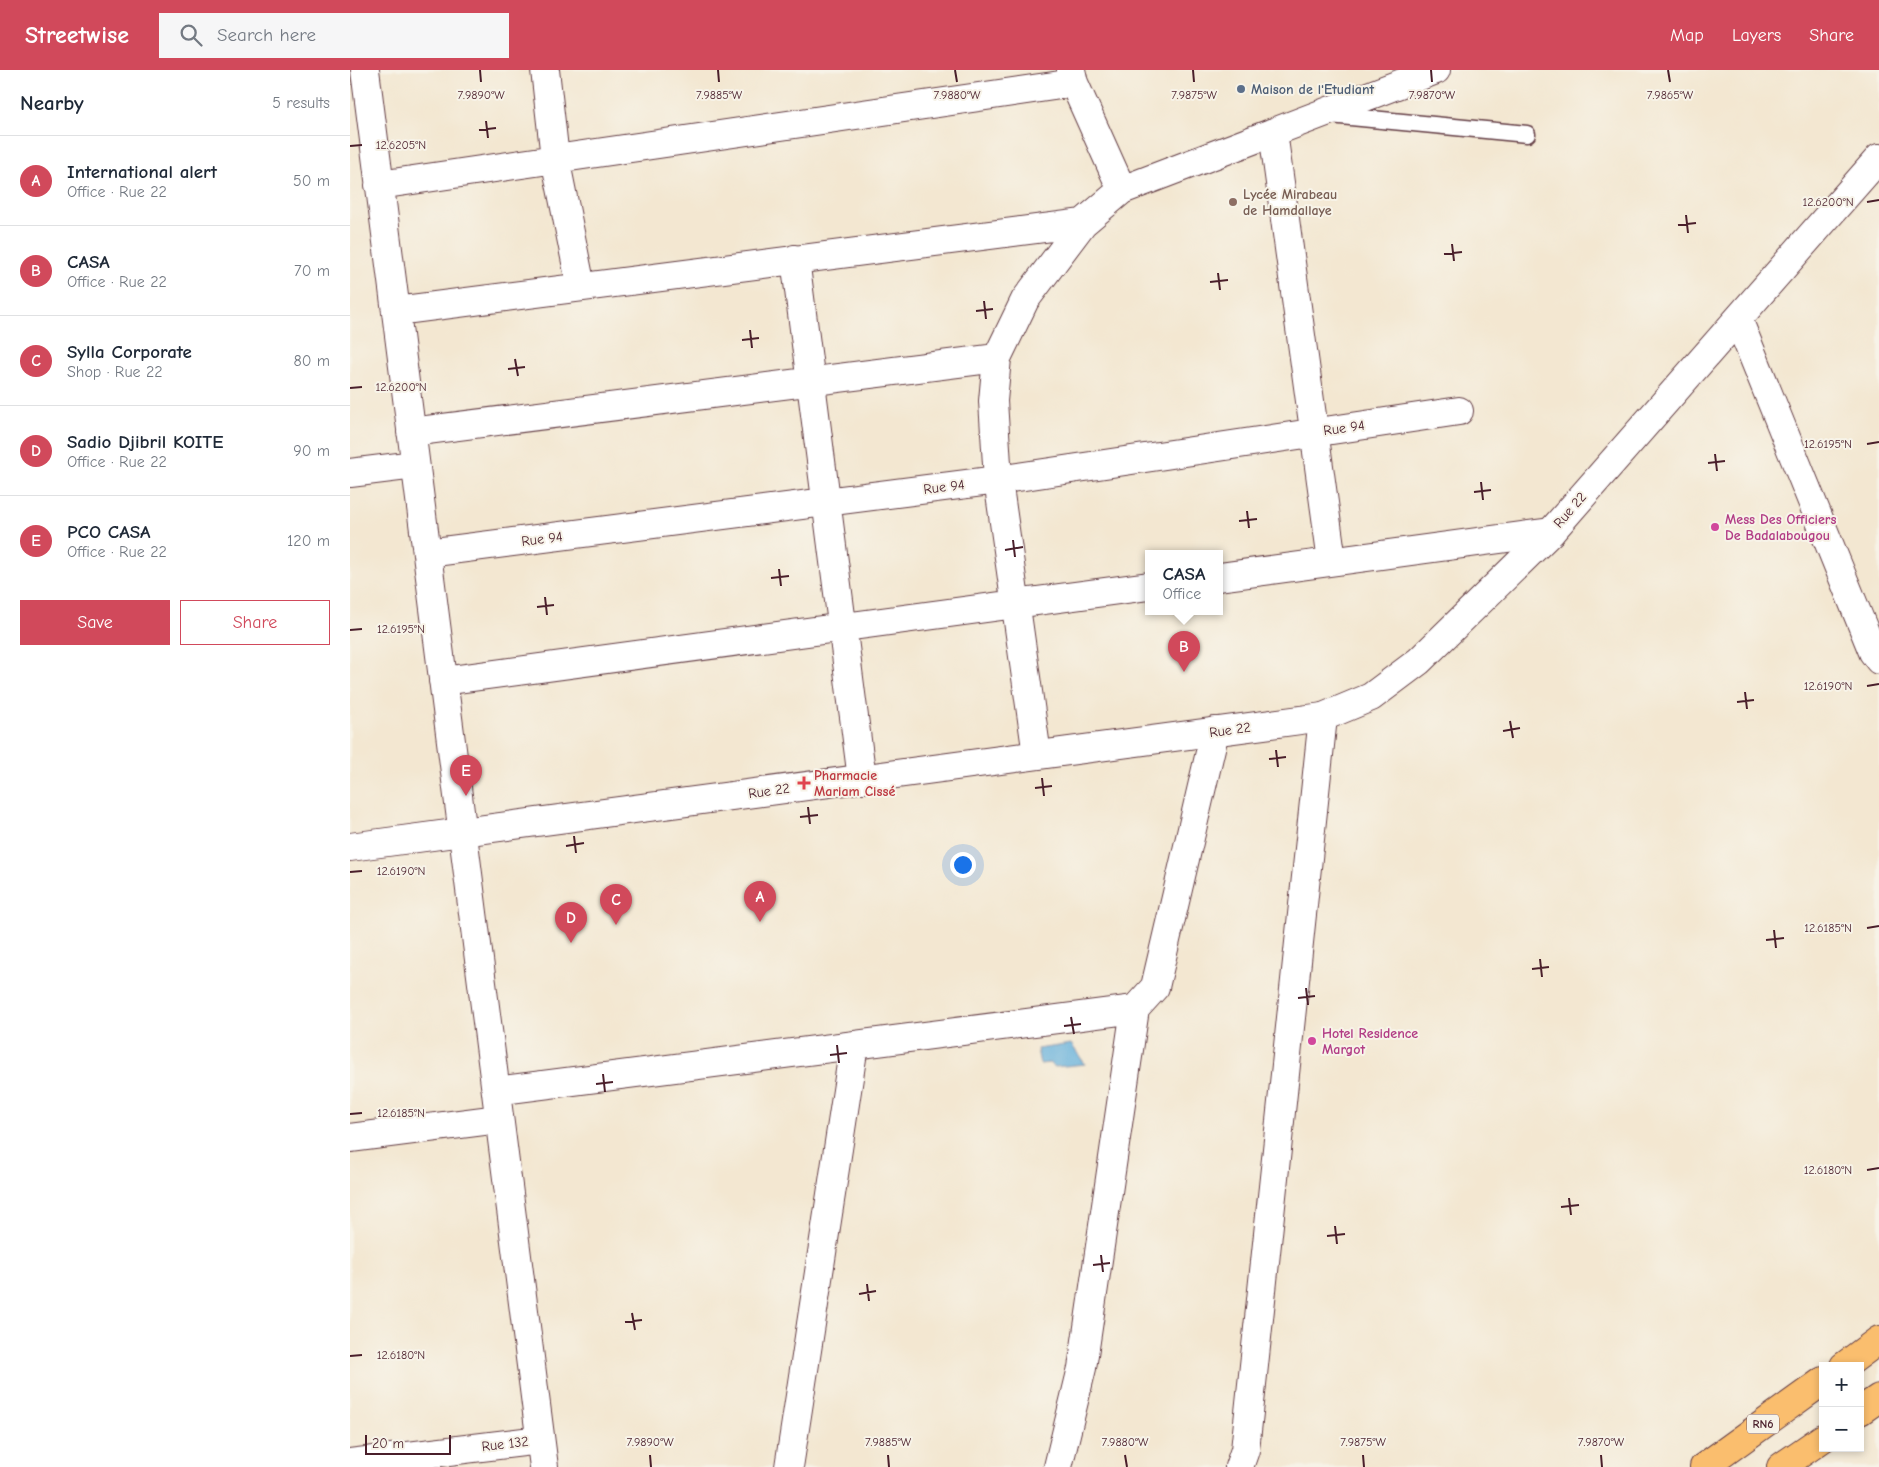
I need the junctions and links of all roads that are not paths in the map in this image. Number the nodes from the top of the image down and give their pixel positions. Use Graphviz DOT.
graph roads {
  1 [pos="365,70"];
  2 [pos="545,70"];
  3 [pos="1436,70"];
  4 [pos="1073,76"];
  5 [pos="1376,81"];
  6 [pos="1320,114"];
  7 [pos="361,125"];
  8 [pos="1273,132"];
  9 [pos="1527,134"];
  10 [pos="555,158"];
  11 [pos="1879,158"];
  12 [pos="380,185"];
  13 [pos="1122,190"];
  14 [pos="1083,223"];
  15 [pos="796,259"];
  16 [pos="581,287"];
  17 [pos="396,311"];
  18 [pos="1738,319"];
  19 [pos="997,358"];
  20 [pos="811,381"];
  21 [pos="1459,411"];
  22 [pos="411,432"];
  23 [pos="1315,432"];
  24 [pos="415,465"];
  25 [pos="350,473"];
  26 [pos="998,480"];
  27 [pos="827,502"];
  28 [pos="1551,532"];
  29 [pos="427,553"];
  30 [pos="1332,561"];
  31 [pos="1223,575"];
  32 [pos="1145,587"];
  33 [pos="1015,604"];
  34 [pos="843,627"];
  35 [pos="1879,660"];
  36 [pos="443,681"];
  37 [pos="1323,717"];
  38 [pos="1215,732"];
  39 [pos="1036,755"];
  40 [pos="862,779"];
  41 [pos="462,832"];
  42 [pos="350,847"];
  43 [pos="1135,1009"];
  44 [pos="854,1045"];
  45 [pos="496,1091"];
  46 [pos="499,1118"];
  47 [pos="350,1138"];
  48 [pos="1879,1340"];
  49 [pos="1849,1362"];
  50 [pos="1819,1384"];
  51 [pos="1879,1398"];
  52 [pos="1864,1408"];
  53 [pos="540,1440"];
  54 [pos="1819,1441"];
  55 [pos="350,1463"];
  56 [pos="544,1467"];
  57 [pos="789,1467"];
  58 [pos="1058,1467"];
  59 [pos="1239,1467"];
  60 [pos="1704,1467"];
  61 [pos="1781,1467"];
  1 -- 7 [label="street"];
  2 -- 10 [label="street"];
  3 -- 5 [label="street"];
  4 -- 10 [label="street"];
  4 -- 13 [label="street"];
  5 -- 6 [label="street"];
  6 -- 8 [label="street"];
  6 -- 9 [label="lane"];
  7 -- 12 [label="street"];
  8 -- 13 [label="street"];
  8 -- 23 [label="street"];
  10 -- 12 [label="street"];
  10 -- 16 [label="street"];
  11 -- 18 [label="street, Rue 22"];
  12 -- 17 [label="street"];
  13 -- 14 [label="street"];
  14 -- 15 [label="street"];
  14 -- 19 [label="street"];
  15 -- 16 [label="street"];
  15 -- 20 [label="street"];
  16 -- 17 [label="street"];
  17 -- 22 [label="street"];
  18 -- 28 [label="street, Rue 22"];
  18 -- 35 [label="street"];
  19 -- 20 [label="street"];
  19 -- 26 [label="street"];
  20 -- 22 [label="street"];
  20 -- 27 [label="street"];
  21 -- 23 [label="street, Rue 94"];
  22 -- 24 [label="street"];
  23 -- 26 [label="street, Rue 94"];
  23 -- 30 [label="street"];
  24 -- 25 [label="street"];
  24 -- 29 [label="street"];
  26 -- 27 [label="street, Rue 94"];
  26 -- 33 [label="street"];
  27 -- 29 [label="street, Rue 94"];
  27 -- 34 [label="street"];
  28 -- 30 [label="street"];
  28 -- 37 [label="street, Rue 22"];
  29 -- 36 [label="street"];
  30 -- 31 [label="street"];
  32 -- 33 [label="street"];
  33 -- 34 [label="street"];
  33 -- 39 [label="street"];
  34 -- 36 [label="street"];
  34 -- 40 [label="street"];
  36 -- 41 [label="street"];
  37 -- 38 [label="street, Rue 22"];
  37 -- 59 [label="street"];
  38 -- 39 [label="street, Rue 22"];
  38 -- 43 [label="street"];
  39 -- 40 [label="street, Rue 22"];
  40 -- 41 [label="street, Rue 22"];
  41 -- 42 [label="street, Rue 22"];
  41 -- 45 [label="street"];
  43 -- 44 [label="street"];
  43 -- 58 [label="street"];
  44 -- 45 [label="street"];
  44 -- 57 [label="street"];
  45 -- 46 [label="street"];
  46 -- 47 [label="street"];
  46 -- 53 [label="street"];
  48 -- 49 [label="highway"];
  50 -- 60 [label="highway, RN6"];
  51 -- 52 [label="highway"];
  53 -- 55 [label="street, Rue 132"];
  53 -- 56 [label="street"];
  54 -- 61 [label="highway"];
}
